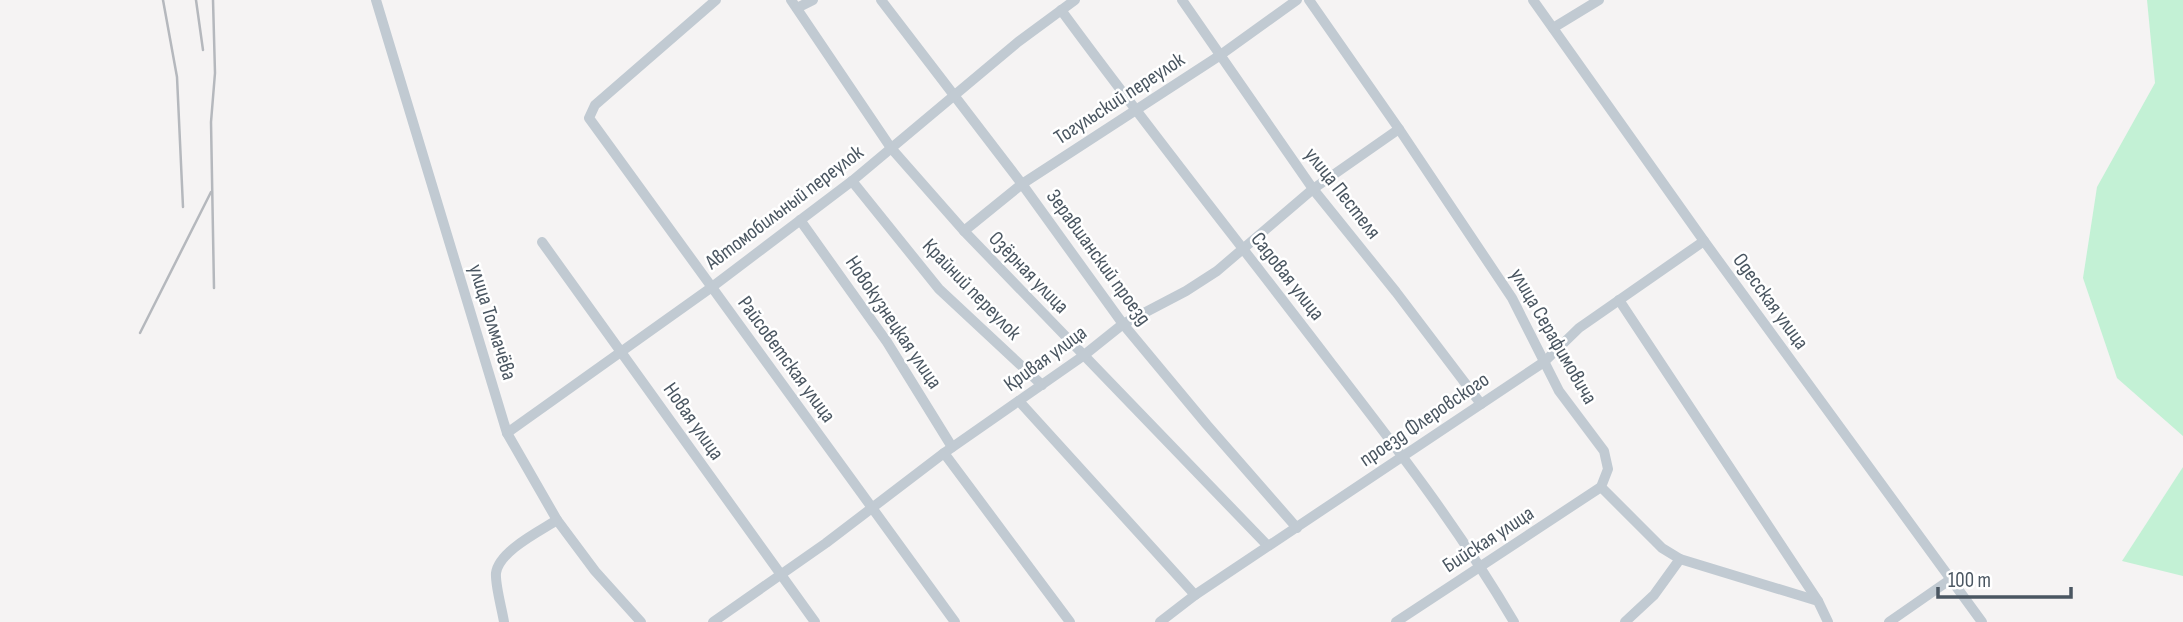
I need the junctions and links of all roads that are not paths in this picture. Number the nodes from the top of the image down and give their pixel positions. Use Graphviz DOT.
graph roads {
  1 [pos="376,0"];
  2 [pos="716,0"];
  3 [pos="813,0"];
  4 [pos="881,0"];
  5 [pos="1075,0"];
  6 [pos="1182,0"];
  7 [pos="1297,0"];
  8 [pos="1309,0"];
  9 [pos="1533,0"];
  10 [pos="1599,0"];
  11 [pos="794,4"];
  12 [pos="1061,10"];
  13 [pos="1553,28"];
  14 [pos="1219,56"];
  15 [pos="953,96"];
  16 [pos="1134,110"];
  17 [pos="1399,129"];
  18 [pos="891,148"];
  19 [pos="852,181"];
  20 [pos="1022,184"];
  21 [pos="1313,189"];
  22 [pos="800,220"];
  23 [pos="964,232"];
  24 [pos="1704,241"];
  25 [pos="542,242"];
  26 [pos="1242,248"];
  27 [pos="712,287"];
  28 [pos="1619,300"];
  29 [pos="1123,324"];
  30 [pos="620,351"];
  31 [pos="1083,356"];
  32 [pos="1545,362"];
  33 [pos="1042,385"];
  34 [pos="1019,401"];
  35 [pos="1481,404"];
  36 [pos="507,433"];
  37 [pos="948,450"];
  38 [pos="1403,456"];
  39 [pos="1601,487"];
  40 [pos="870,507"];
  41 [pos="558,520"];
  42 [pos="1297,527"];
  43 [pos="1268,546"];
  44 [pos="1680,559"];
  45 [pos="1482,567"];
  46 [pos="779,575"];
  47 [pos="1951,579"];
  48 [pos="1195,595"];
  49 [pos="1818,601"];
  50 [pos="1177,617"];
  51 [pos="504,622"];
  52 [pos="641,622"];
  53 [pos="713,622"];
  54 [pos="815,622"];
  55 [pos="955,622"];
  56 [pos="1070,622"];
  57 [pos="1160,622"];
  58 [pos="1396,622"];
  59 [pos="1514,622"];
  60 [pos="1625,622"];
  61 [pos="1828,622"];
  62 [pos="1889,622"];
  63 [pos="1982,622"];
  1 -- 36 [label="street, улица Толмачёва"];
  2 -- 27 [label="street, Райсоветская улица"];
  3 -- 11 [label="street"];
  4 -- 15 [label="street, Зеравшанский проезд"];
  5 -- 12 [label="street, Автомобильный переулок"];
  6 -- 14 [label="street, улица Пестеля"];
  7 -- 14 [label="street, Тогульский переулок"];
  8 -- 17 [label="street, улица Серафимовича"];
  9 -- 13 [label="street, Одесская улица"];
  10 -- 13 [label="street"];
  11 -- 18 [label="street, Озёрная улица"];
  12 -- 15 [label="street, Автомобильный переулок"];
  12 -- 16 [label="street, Садовая улица"];
  13 -- 24 [label="street, Одесская улица"];
  14 -- 16 [label="street, Тогульский переулок"];
  14 -- 21 [label="street, улица Пестеля"];
  15 -- 18 [label="street, Автомобильный переулок"];
  15 -- 20 [label="street, Зеравшанский проезд"];
  16 -- 20 [label="street, Тогульский переулок"];
  16 -- 26 [label="street, Садовая улица"];
  17 -- 21 [label="street, Кривая улица"];
  17 -- 32 [label="street, улица Серафимовича"];
  18 -- 19 [label="street, Автомобильный переулок"];
  18 -- 23 [label="street, Озёрная улица"];
  19 -- 22 [label="street, Автомобильный переулок"];
  19 -- 33 [label="street, Крайний переулок"];
  20 -- 23 [label="street, Тогульский переулок"];
  20 -- 29 [label="street, Зеравшанский проезд"];
  21 -- 26 [label="street, Кривая улица"];
  21 -- 35 [label="street, улица Пестеля"];
  22 -- 27 [label="street, Автомобильный переулок"];
  22 -- 37 [label="street, Новокузнецкая улица"];
  23 -- 31 [label="street, Озёрная улица"];
  24 -- 28 [label="street, проезд Флеровского"];
  24 -- 47 [label="street, Одесская улица"];
  25 -- 30 [label="street, Новая улица"];
  26 -- 29 [label="street, Кривая улица"];
  26 -- 38 [label="street, Садовая улица"];
  27 -- 30 [label="street, Автомобильный переулок"];
  27 -- 40 [label="street, Райсоветская улица"];
  28 -- 32 [label="street, проезд Флеровского"];
  28 -- 49 [label="street"];
  29 -- 31 [label="street, Кривая улица"];
  29 -- 42 [label="street, Зеравшанский проезд"];
  30 -- 36 [label="street, Автомобильный переулок"];
  30 -- 46 [label="street, Новая улица"];
  31 -- 33 [label="street, Кривая улица"];
  31 -- 43 [label="street, Озёрная улица"];
  32 -- 35 [label="street, проезд Флеровского"];
  32 -- 39 [label="street, улица Серафимовича"];
  33 -- 34 [label="street, Кривая улица"];
  34 -- 37 [label="street, Кривая улица"];
  34 -- 48 [label="street"];
  35 -- 38 [label="street, проезд Флеровского"];
  36 -- 41 [label="street, улица Толмачёва"];
  37 -- 40 [label="street, Кривая улица"];
  37 -- 56 [label="street, Новокузнецкая улица"];
  38 -- 42 [label="street, проезд Флеровского"];
  38 -- 45 [label="street, Садовая улица"];
  39 -- 44 [label="street"];
  39 -- 45 [label="street, Бийская улица"];
  40 -- 46 [label="street, Кривая улица"];
  40 -- 55 [label="street, Райсоветская улица"];
  41 -- 51 [label="street"];
  41 -- 52 [label="street, улица Толмачёва"];
  42 -- 43 [label="street, проезд Флеровского"];
  43 -- 48 [label="street, проезд Флеровского"];
  44 -- 49 [label="street"];
  44 -- 60 [label="street"];
  45 -- 58 [label="street, Бийская улица"];
  45 -- 59 [label="street, Садовая улица"];
  46 -- 53 [label="street, Кривая улица"];
  46 -- 54 [label="street, Новая улица"];
  47 -- 62 [label="street"];
  47 -- 63 [label="street, Одесская улица"];
  48 -- 50 [label="street, проезд Флеровского"];
  49 -- 61 [label="street"];
  50 -- 57 [label="street, проезд Флеровского"];
}
